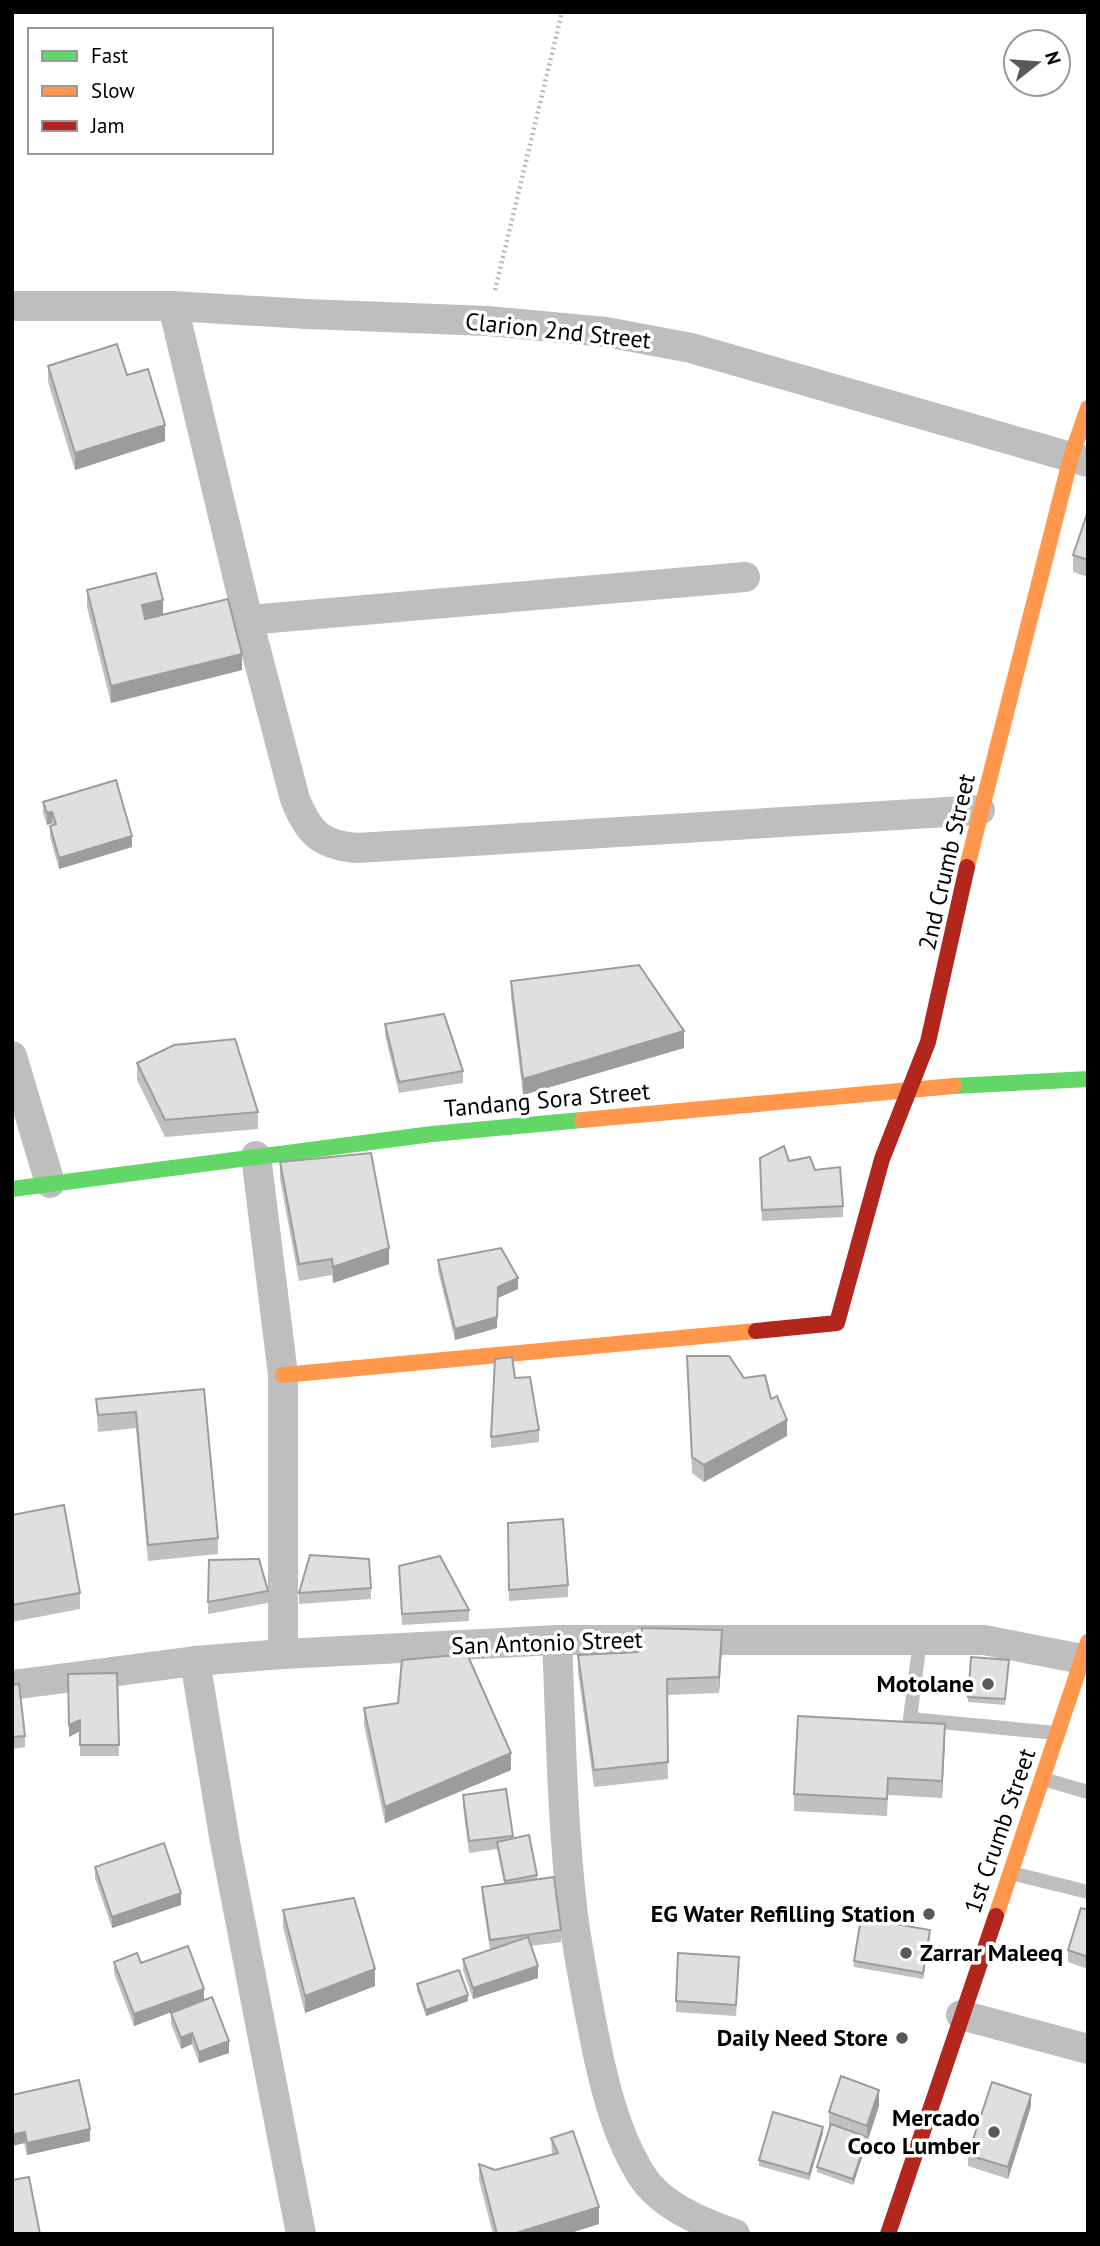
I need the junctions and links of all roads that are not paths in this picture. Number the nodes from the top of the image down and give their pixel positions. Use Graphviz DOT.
graph roads {
  1 [pos="12,306"];
  2 [pos="173,306"];
  3 [pos="1088,408"];
  4 [pos="1079,459"];
  5 [pos="745,577"];
  6 [pos="248,620"];
  7 [pos="981,810"];
  8 [pos="12,1056"];
  9 [pos="1088,1079"];
  10 [pos="911,1088"];
  11 [pos="256,1156"];
  12 [pos="50,1183"];
  13 [pos="12,1189"];
  14 [pos="283,1375"];
  15 [pos="557,1640"];
  16 [pos="920,1640"];
  17 [pos="1085,1651"];
  18 [pos="283,1654"];
  19 [pos="195,1661"];
  20 [pos="12,1685"];
  21 [pos="1057,1733"];
  22 [pos="1042,1778"];
  23 [pos="1088,1792"];
  24 [pos="1010,1873"];
  25 [pos="1088,1892"];
  26 [pos="961,2015"];
  27 [pos="1088,2049"];
  28 [pos="301,2234"];
  29 [pos="735,2234"];
  30 [pos="888,2234"];
  1 -- 2 [label="street, Clarion 2nd Street"];
  2 -- 4 [label="street, Clarion 2nd Street"];
  2 -- 6 [label="street"];
  3 -- 4 [label="street, 2nd Crumb Street"];
  4 -- 7 [label="street, 2nd Crumb Street"];
  5 -- 6 [label="street"];
  6 -- 7 [label="street"];
  7 -- 10 [label="street, 2nd Crumb Street"];
  8 -- 12 [label="street"];
  9 -- 10 [label="street, Tandang Sora Street"];
  10 -- 11 [label="street, Tandang Sora Street"];
  10 -- 14 [label="street, 2nd Crumb Street"];
  11 -- 12 [label="street, Tandang Sora Street"];
  11 -- 14 [label="street"];
  12 -- 13 [label="street, Tandang Sora Street"];
  14 -- 18 [label="street"];
  15 -- 16 [label="street, San Antonio Street"];
  15 -- 18 [label="street, San Antonio Street"];
  15 -- 29 [label="street"];
  16 -- 17 [label="street, San Antonio Street"];
  16 -- 21 [label="lane"];
  17 -- 21 [label="street, 1st Crumb Street"];
  18 -- 19 [label="street, San Antonio Street"];
  19 -- 20 [label="street, San Antonio Street"];
  19 -- 28 [label="street"];
  21 -- 22 [label="street, 1st Crumb Street"];
  22 -- 23 [label="lane"];
  22 -- 24 [label="street, 1st Crumb Street"];
  24 -- 25 [label="lane"];
  24 -- 26 [label="street, 1st Crumb Street"];
  26 -- 27 [label="street"];
  26 -- 30 [label="street, 1st Crumb Street"];
}
